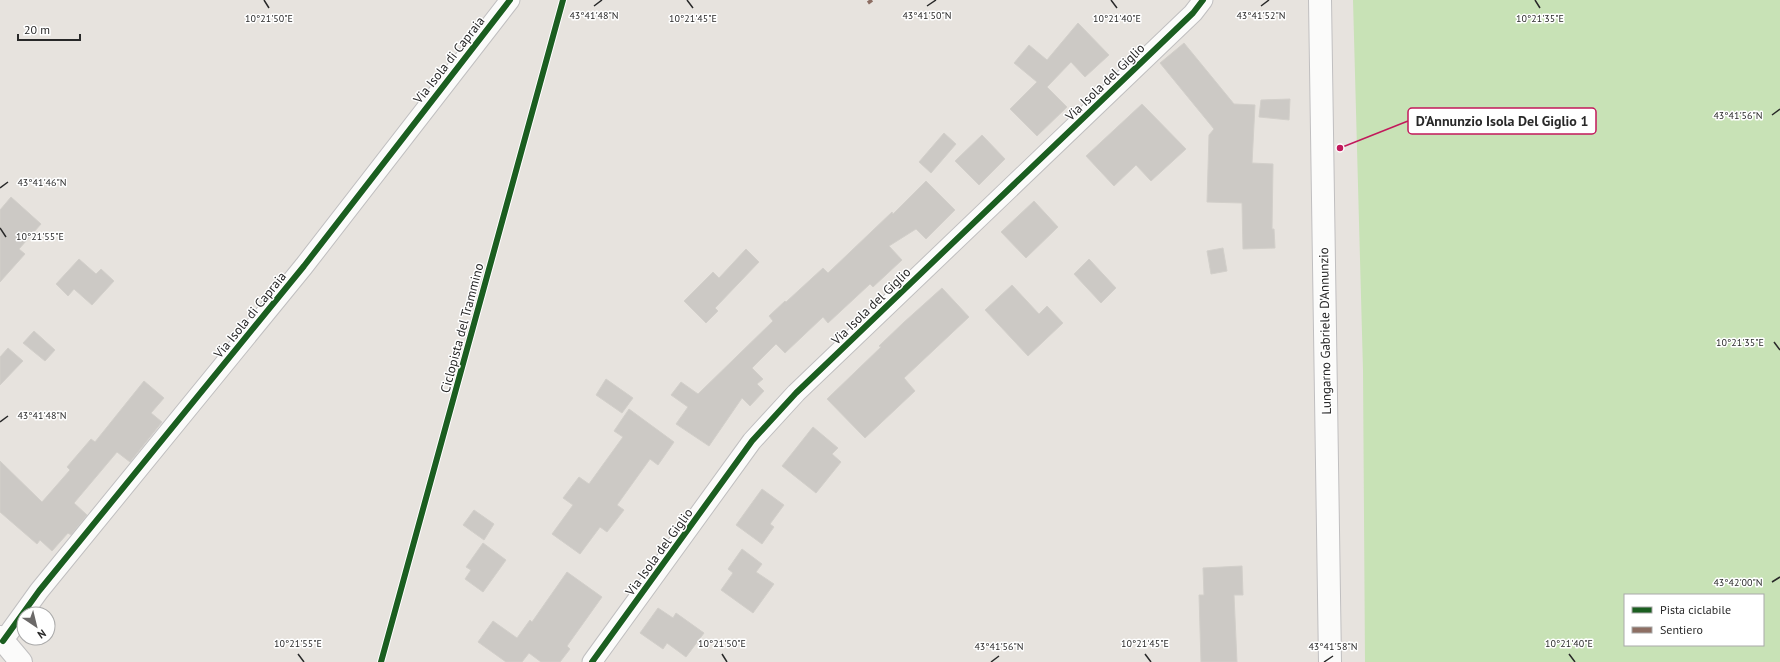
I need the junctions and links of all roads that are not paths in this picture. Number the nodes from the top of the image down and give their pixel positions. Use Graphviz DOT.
graph roads {
  1 [pos="510,0"];
  2 [pos="1203,0"];
  3 [pos="1320,0"];
  4 [pos="2,639"];
  5 [pos="21,662"];
  6 [pos="592,662"];
  7 [pos="1330,662"];
  1 -- 4 [label="street, Via Isola di Capraia"];
  2 -- 6 [label="street, Via Isola del Giglio"];
  3 -- 7 [label="main road, Lungarno Gabriele D'Annunzio"];
  4 -- 5 [label="main road"];
}
